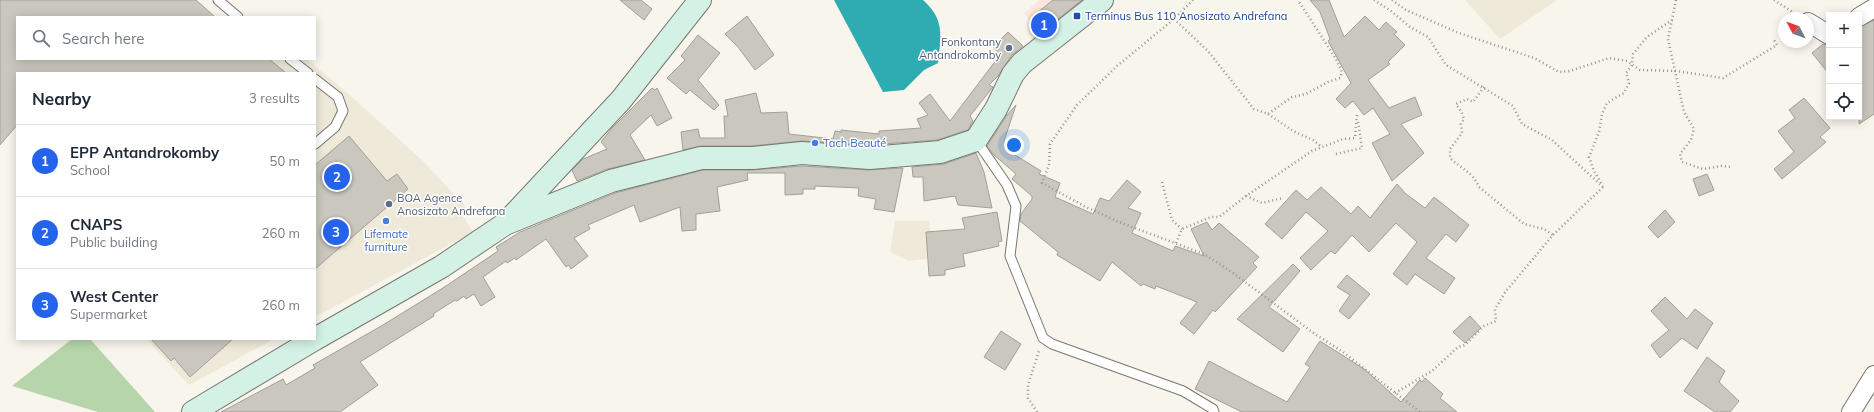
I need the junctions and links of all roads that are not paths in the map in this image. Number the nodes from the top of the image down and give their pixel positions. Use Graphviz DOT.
graph roads {
  1 [pos="218,0"];
  2 [pos="700,0"];
  3 [pos="1102,0"];
  4 [pos="1874,8"];
  5 [pos="1862,15"];
  6 [pos="237,16"];
  7 [pos="1814,25"];
  8 [pos="1826,33"];
  9 [pos="291,60"];
  10 [pos="307,72"];
  11 [pos="316,80"];
  12 [pos="976,140"];
  13 [pos="316,143"];
  14 [pos="505,224"];
  15 [pos="318,334"];
  16 [pos="308,340"];
  17 [pos="1874,375"];
  18 [pos="193,412"];
  19 [pos="1214,412"];
  20 [pos="1851,412"];
  1 -- 6 [label="lane"];
  2 -- 14 [label="street"];
  3 -- 12 [label="street"];
  4 -- 5 [label="street"];
  7 -- 8 [label="street"];
  9 -- 10 [label="lane"];
  11 -- 13 [label="lane"];
  12 -- 14 [label="street"];
  12 -- 19 [label="lane"];
  14 -- 15 [label="street"];
  16 -- 18 [label="street"];
  17 -- 20 [label="street"];
}
